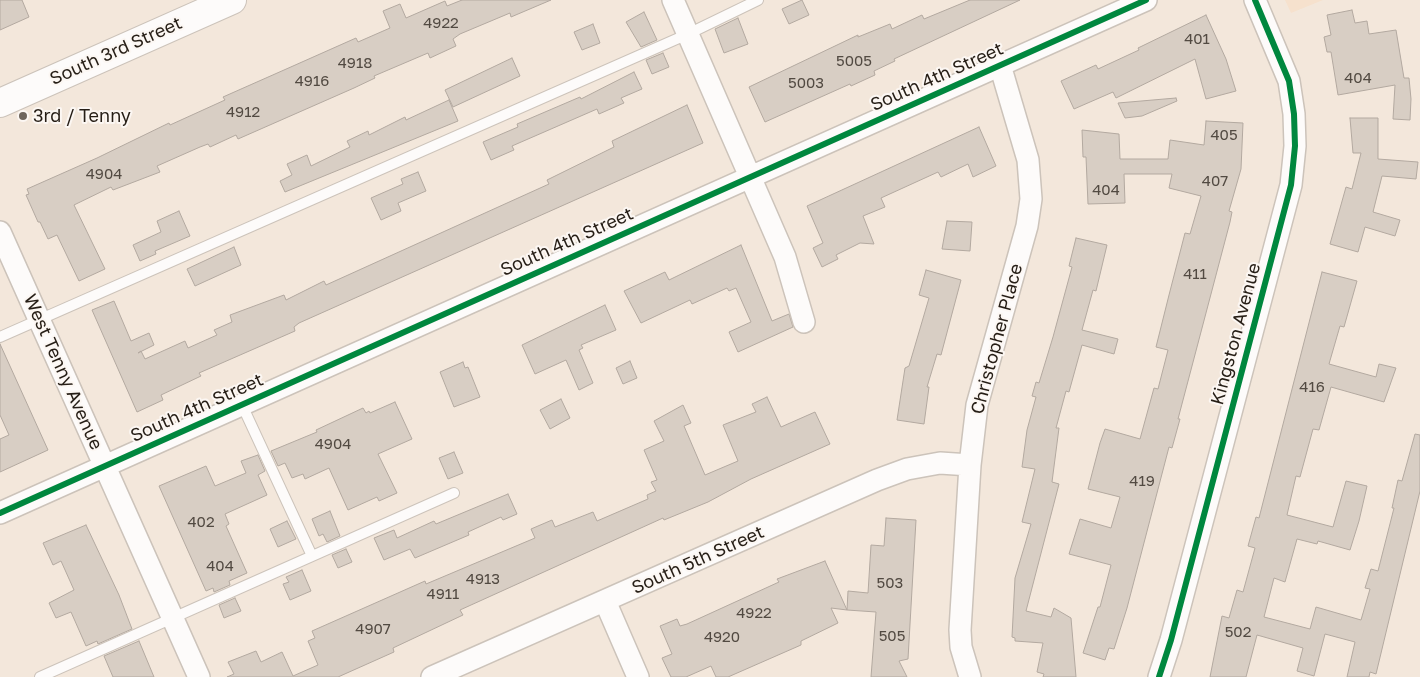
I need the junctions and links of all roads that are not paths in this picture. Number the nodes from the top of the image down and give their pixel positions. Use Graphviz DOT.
graph roads {
  1 [pos="232,0"];
  2 [pos="673,0"];
  3 [pos="758,0"];
  4 [pos="1146,0"];
  5 [pos="1256,0"];
  6 [pos="688,34"];
  7 [pos="1000,65"];
  8 [pos="0,103"];
  9 [pos="751,176"];
  10 [pos="0,232"];
  11 [pos="40,320"];
  12 [pos="804,322"];
  13 [pos="0,337"];
  14 [pos="242,405"];
  15 [pos="970,465"];
  16 [pos="105,466"];
  17 [pos="454,493"];
  18 [pos="0,513"];
  19 [pos="312,556"];
  20 [pos="605,601"];
  21 [pos="172,618"];
  22 [pos="40,677"];
  23 [pos="199,677"];
  24 [pos="432,677"];
  25 [pos="638,677"];
  26 [pos="970,677"];
  27 [pos="1159,677"];
  1 -- 8 [label="street, South 3rd Street"];
  2 -- 6 [label="street"];
  3 -- 6 [label="lane"];
  4 -- 7 [label="street, South 4th Street"];
  5 -- 27 [label="street, Kingston Avenue"];
  6 -- 9 [label="street"];
  6 -- 11 [label="lane"];
  7 -- 9 [label="street, South 4th Street"];
  7 -- 15 [label="street, Christopher Place"];
  9 -- 12 [label="street"];
  9 -- 14 [label="street, South 4th Street"];
  10 -- 11 [label="street, West Tenny Avenue"];
  11 -- 13 [label="lane"];
  11 -- 16 [label="street, West Tenny Avenue"];
  14 -- 16 [label="street, South 4th Street"];
  14 -- 19 [label="lane"];
  15 -- 20 [label="street, South 5th Street"];
  15 -- 26 [label="street, Christopher Place"];
  16 -- 18 [label="street, South 4th Street"];
  16 -- 21 [label="street, West Tenny Avenue"];
  17 -- 19 [label="lane"];
  19 -- 21 [label="lane"];
  20 -- 24 [label="street, South 5th Street"];
  20 -- 25 [label="street"];
  21 -- 22 [label="lane"];
  21 -- 23 [label="street, West Tenny Avenue"];
}
